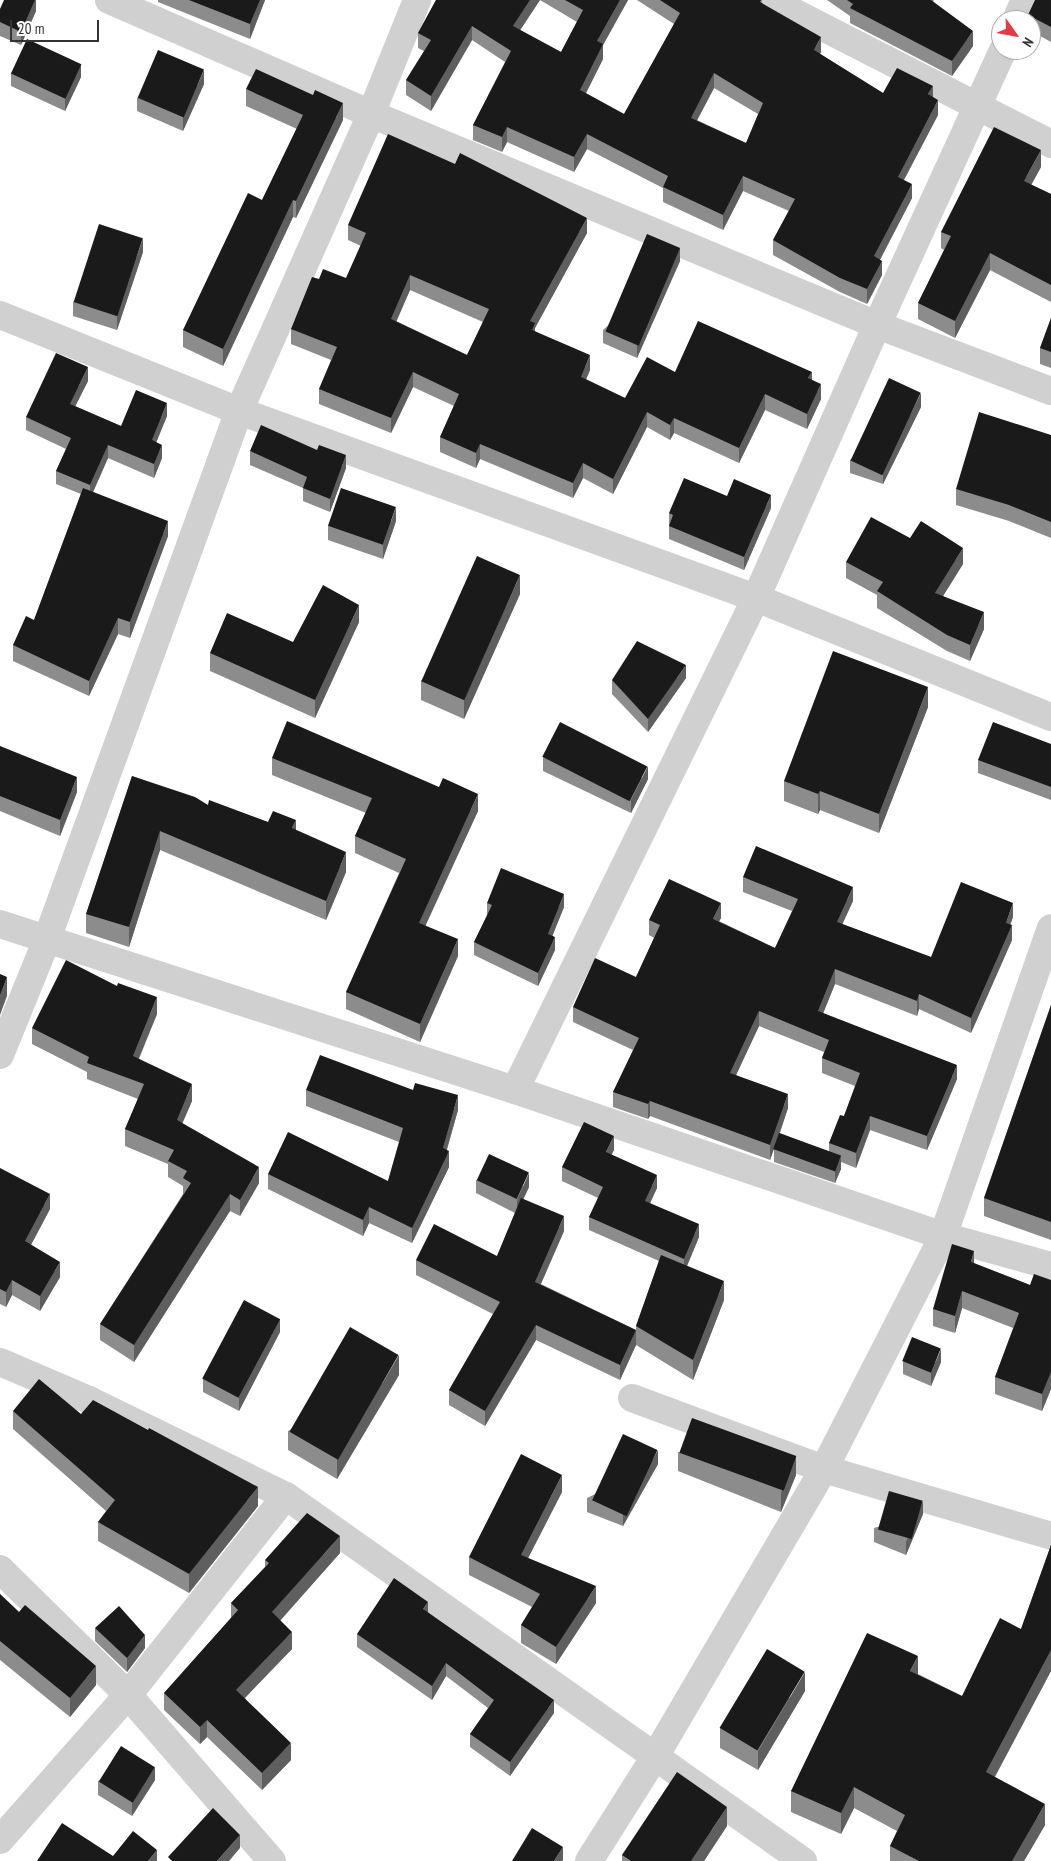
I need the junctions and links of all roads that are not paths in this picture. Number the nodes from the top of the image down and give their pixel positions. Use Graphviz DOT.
graph roads {
  1 [pos="109,0"];
  2 [pos="417,0"];
  3 [pos="770,0"];
  4 [pos="999,60"];
  5 [pos="978,109"];
  6 [pos="371,114"];
  7 [pos="1051,144"];
  8 [pos="0,314"];
  9 [pos="877,325"];
  10 [pos="1051,391"];
  11 [pos="239,411"];
  12 [pos="756,598"];
  13 [pos="1051,717"];
  14 [pos="0,924"];
  15 [pos="1051,928"];
  16 [pos="47,939"];
  17 [pos="0,1055"];
  18 [pos="515,1090"];
  19 [pos="943,1236"];
  20 [pos="1051,1266"];
  21 [pos="0,1362"];
  22 [pos="632,1398"];
  23 [pos="824,1469"];
  24 [pos="286,1496"];
  25 [pos="1051,1536"];
  26 [pos="0,1568"];
  27 [pos="128,1694"];
  28 [pos="656,1755"];
  29 [pos="0,1840"];
  30 [pos="272,1861"];
  31 [pos="589,1861"];
  32 [pos="802,1861"];
  1 -- 6 [label="street"];
  2 -- 6 [label="street"];
  3 -- 5 [label="street"];
  4 -- 5 [label="street"];
  5 -- 7 [label="street"];
  5 -- 9 [label="street"];
  6 -- 9 [label="street"];
  6 -- 11 [label="street"];
  8 -- 11 [label="street"];
  9 -- 10 [label="street"];
  9 -- 12 [label="street"];
  11 -- 12 [label="street"];
  11 -- 16 [label="street"];
  12 -- 13 [label="street"];
  12 -- 18 [label="street"];
  14 -- 16 [label="street"];
  15 -- 19 [label="street"];
  16 -- 17 [label="street"];
  16 -- 18 [label="street"];
  18 -- 19 [label="street"];
  19 -- 20 [label="street"];
  19 -- 23 [label="street"];
  21 -- 24 [label="street"];
  22 -- 23 [label="street"];
  23 -- 25 [label="street"];
  23 -- 28 [label="street"];
  24 -- 27 [label="street"];
  24 -- 28 [label="street"];
  26 -- 27 [label="street"];
  27 -- 29 [label="street"];
  27 -- 30 [label="street"];
  28 -- 31 [label="street"];
  28 -- 32 [label="street"];
}
